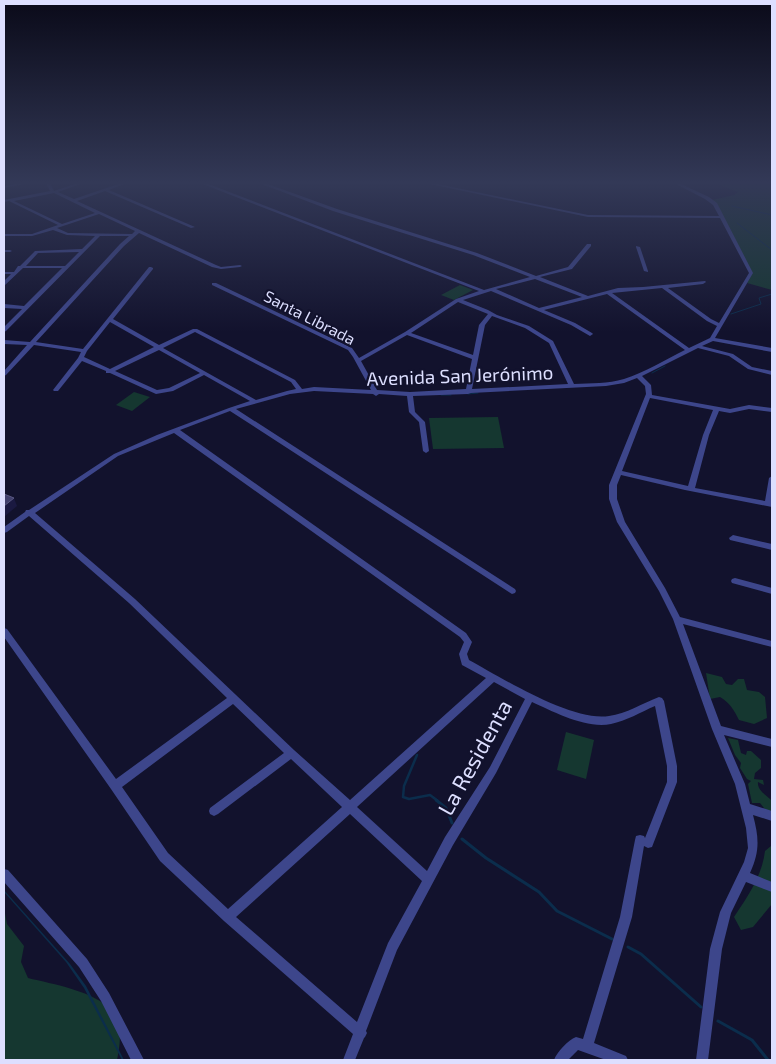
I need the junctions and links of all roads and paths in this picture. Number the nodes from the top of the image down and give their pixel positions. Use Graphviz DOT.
graph roads {
  1 [pos="39,233"];
  2 [pos="64,233"];
  3 [pos="136,233"];
  4 [pos="142,233"];
  5 [pos="331,233"];
  6 [pos="407,233"];
  7 [pos="730,233"];
  8 [pos="4,235"];
  9 [pos="98,235"];
  10 [pos="132,235"];
  11 [pos="589,245"];
  12 [pos="638,247"];
  13 [pos="83,250"];
  14 [pos="4,251"];
  15 [pos="10,251"];
  16 [pos="240,266"];
  17 [pos="20,267"];
  18 [pos="66,267"];
  19 [pos="150,268"];
  20 [pos="646,271"];
  21 [pos="4,273"];
  22 [pos="14,273"];
  23 [pos="536,278"];
  24 [pos="703,282"];
  25 [pos="4,284"];
  26 [pos="214,284"];
  27 [pos="664,287"];
  28 [pos="491,289"];
  29 [pos="482,291"];
  30 [pos="607,292"];
  31 [pos="588,296"];
  32 [pos="458,300"];
  33 [pos="4,306"];
  34 [pos="26,308"];
  35 [pos="540,309"];
  36 [pos="491,314"];
  37 [pos="110,320"];
  38 [pos="720,325"];
  39 [pos="4,330"];
  40 [pos="407,333"];
  41 [pos="590,334"];
  42 [pos="712,339"];
  43 [pos="4,342"];
  44 [pos="31,344"];
  45 [pos="699,347"];
  46 [pos="159,348"];
  47 [pos="772,350"];
  48 [pos="84,351"];
  49 [pos="689,351"];
  50 [pos="81,358"];
  51 [pos="476,358"];
  52 [pos="358,361"];
  53 [pos="108,372"];
  54 [pos="772,373"];
  55 [pos="4,374"];
  56 [pos="202,374"];
  57 [pos="638,376"];
  58 [pos="572,386"];
  59 [pos="56,390"];
  60 [pos="300,390"];
  61 [pos="468,392"];
  62 [pos="376,394"];
  63 [pos="410,394"];
  64 [pos="648,396"];
  65 [pos="254,402"];
  66 [pos="232,409"];
  67 [pos="716,409"];
  68 [pos="772,410"];
  69 [pos="175,430"];
  70 [pos="426,451"];
  71 [pos="618,472"];
  72 [pos="772,478"];
  73 [pos="691,488"];
  74 [pos="770,504"];
  75 [pos="29,512"];
  76 [pos="4,530"];
  77 [pos="733,538"];
  78 [pos="772,548"];
  79 [pos="735,581"];
  80 [pos="512,591"];
  81 [pos="772,591"];
  82 [pos="677,619"];
  83 [pos="4,632"];
  84 [pos="772,644"];
  85 [pos="492,678"];
  86 [pos="530,697"];
  87 [pos="234,698"];
  88 [pos="717,729"];
  89 [pos="772,744"];
  90 [pos="291,753"];
  91 [pos="115,786"];
  92 [pos="350,806"];
  93 [pos="747,808"];
  94 [pos="214,811"];
  95 [pos="772,816"];
  96 [pos="4,874"];
  97 [pos="744,876"];
  98 [pos="428,879"];
  99 [pos="772,887"];
  100 [pos="228,917"];
  101 [pos="361,1034"];
  102 [pos="587,1047"];
  103 [pos="138,1060"];
  104 [pos="350,1060"];
  105 [pos="560,1060"];
  106 [pos="622,1060"];
  107 [pos="702,1060"];
  1 -- 8 [label="street"];
  2 -- 9 [label="street"];
  3 -- 10 [label="street"];
  4 -- 16 [label="street"];
  5 -- 29 [label="street"];
  6 -- 23 [label="street"];
  7 -- 38 [label="street, Avenida San Jerónimo"];
  9 -- 10 [label="street"];
  9 -- 13 [label="street"];
  10 -- 44 [label="street"];
  11 -- 23 [label="street"];
  12 -- 20 [label="street"];
  13 -- 17 [label="street"];
  13 -- 18 [label="street"];
  14 -- 15 [label="street"];
  17 -- 18 [label="street"];
  17 -- 22 [label="street"];
  18 -- 34 [label="street"];
  19 -- 37 [label="street"];
  21 -- 22 [label="street"];
  22 -- 25 [label="street"];
  23 -- 28 [label="street"];
  23 -- 31 [label="street"];
  24 -- 27 [label="street"];
  26 -- 52 [label="street, Santa Librada"];
  27 -- 30 [label="street"];
  27 -- 38 [label="street"];
  28 -- 29 [label="street"];
  28 -- 35 [label="street"];
  29 -- 32 [label="street"];
  30 -- 31 [label="street"];
  30 -- 49 [label="street"];
  31 -- 35 [label="street"];
  32 -- 36 [label="street"];
  32 -- 40 [label="street"];
  33 -- 34 [label="street"];
  34 -- 39 [label="street"];
  35 -- 41 [label="street"];
  36 -- 51 [label="street"];
  36 -- 58 [label="street"];
  37 -- 46 [label="street"];
  37 -- 48 [label="street"];
  38 -- 42 [label="street, Avenida San Jerónimo"];
  40 -- 51 [label="street"];
  40 -- 52 [label="street"];
  42 -- 45 [label="street, Avenida San Jerónimo"];
  42 -- 47 [label="street"];
  43 -- 44 [label="street"];
  44 -- 48 [label="street"];
  44 -- 55 [label="street"];
  45 -- 49 [label="street, Avenida San Jerónimo"];
  45 -- 54 [label="street"];
  46 -- 53 [label="street"];
  46 -- 56 [label="street"];
  46 -- 60 [label="street"];
  48 -- 50 [label="street"];
  49 -- 57 [label="street, Avenida San Jerónimo"];
  50 -- 53 [label="street"];
  50 -- 59 [label="street"];
  51 -- 61 [label="street"];
  52 -- 62 [label="street, Santa Librada"];
  53 -- 56 [label="street"];
  56 -- 65 [label="street"];
  57 -- 58 [label="street, Avenida San Jerónimo"];
  57 -- 64 [label="street"];
  58 -- 61 [label="street, Avenida San Jerónimo"];
  60 -- 62 [label="street, Avenida San Jerónimo"];
  60 -- 65 [label="street, Avenida San Jerónimo"];
  61 -- 63 [label="street, Avenida San Jerónimo"];
  62 -- 63 [label="street, Avenida San Jerónimo"];
  63 -- 70 [label="street"];
  64 -- 67 [label="street"];
  64 -- 71 [label="street"];
  65 -- 66 [label="street, Avenida San Jerónimo"];
  66 -- 69 [label="street, Avenida San Jerónimo"];
  66 -- 80 [label="street"];
  67 -- 68 [label="street"];
  67 -- 73 [label="street"];
  69 -- 75 [label="street, Avenida San Jerónimo"];
  69 -- 85 [label="street, La Residenta"];
  71 -- 73 [label="street"];
  71 -- 82 [label="street"];
  72 -- 74 [label="street"];
  73 -- 74 [label="street"];
  75 -- 76 [label="street, Avenida San Jerónimo"];
  75 -- 87 [label="street"];
  77 -- 78 [label="street"];
  79 -- 81 [label="street"];
  82 -- 84 [label="street"];
  82 -- 88 [label="street"];
  83 -- 91 [label="street"];
  85 -- 86 [label="street, La Residenta"];
  85 -- 92 [label="street"];
  86 -- 98 [label="street, La Residenta"];
  86 -- 102 [label="street"];
  87 -- 90 [label="street"];
  87 -- 91 [label="street"];
  88 -- 89 [label="street"];
  88 -- 93 [label="street"];
  90 -- 92 [label="street"];
  90 -- 94 [label="street"];
  91 -- 100 [label="street"];
  92 -- 98 [label="street"];
  92 -- 100 [label="street"];
  93 -- 95 [label="street"];
  93 -- 97 [label="street"];
  96 -- 103 [label="street"];
  97 -- 99 [label="street"];
  97 -- 107 [label="street"];
  98 -- 101 [label="street, La Residenta"];
  100 -- 101 [label="street"];
  101 -- 104 [label="street, La Residenta"];
  102 -- 105 [label="street"];
  102 -- 106 [label="street"];
}
